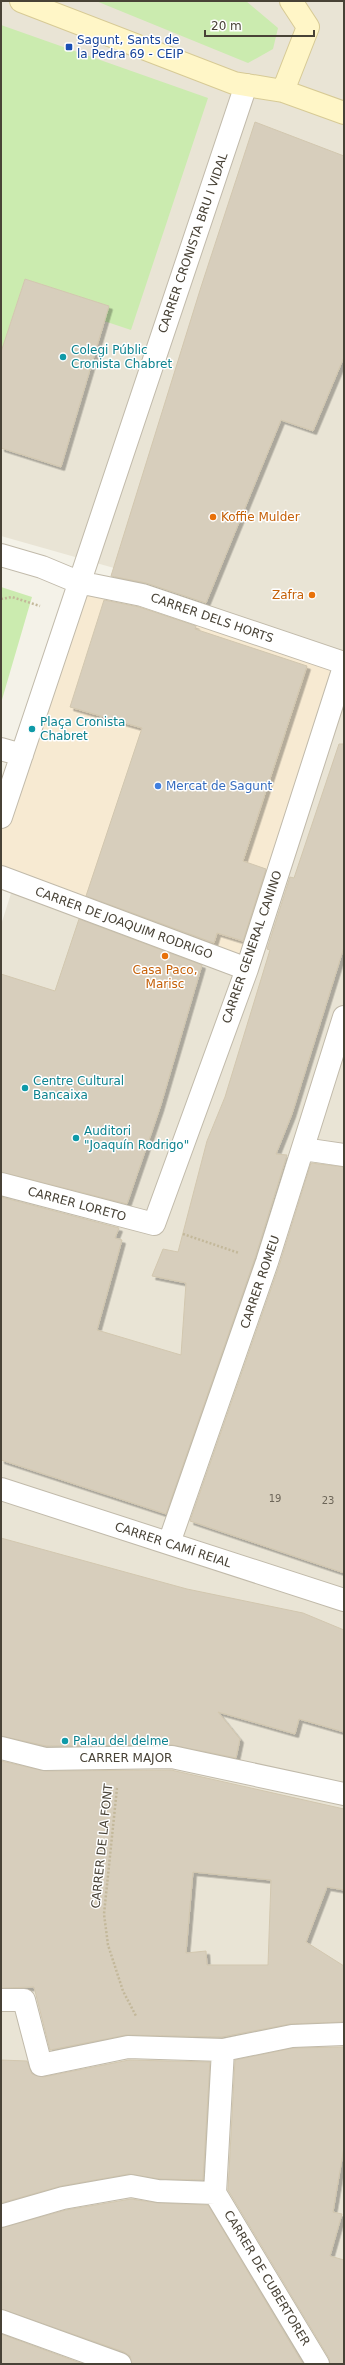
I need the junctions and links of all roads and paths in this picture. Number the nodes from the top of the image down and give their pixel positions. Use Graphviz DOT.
graph roads {
  1 [pos="21,1"];
  2 [pos="291,1"];
  3 [pos="246,85"];
  4 [pos="283,90"];
  5 [pos="344,113"];
  6 [pos="1,555"];
  7 [pos="78,582"];
  8 [pos="1,599"];
  9 [pos="68,614"];
  10 [pos="344,663"];
  11 [pos="344,667"];
  12 [pos="11,752"];
  13 [pos="1,817"];
  14 [pos="1,877"];
  15 [pos="246,969"];
  16 [pos="344,1018"];
  17 [pos="303,1149"];
  18 [pos="344,1154"];
  19 [pos="1,1184"];
  20 [pos="154,1224"];
  21 [pos="268,1262"];
  22 [pos="1,1489"];
  23 [pos="169,1543"];
  24 [pos="344,1600"];
  25 [pos="1,1748"];
  26 [pos="121,1757"];
  27 [pos="344,1794"];
  28 [pos="1,2000"];
  29 [pos="344,2034"];
  30 [pos="152,2047"];
  31 [pos="223,2050"];
  32 [pos="215,2193"];
  33 [pos="1,2216"];
  34 [pos="1,2321"];
  35 [pos="120,2364"];
  36 [pos="318,2364"];
  1 -- 3 [label="street"];
  2 -- 4 [label="street"];
  3 -- 4 [label="street"];
  3 -- 7 [label="street, CARRER CRONISTA BRU I VIDAL"];
  4 -- 5 [label="street"];
  6 -- 7 [label="street"];
  7 -- 9 [label="street"];
  7 -- 10 [label="street, CARRER DELS HORTS"];
  8 -- 9 [label="path"];
  9 -- 12 [label="street"];
  11 -- 15 [label="street, CARRER GENERAL CANINO"];
  12 -- 13 [label="street"];
  14 -- 15 [label="street, CARRER DE JOAQUIM RODRIGO"];
  15 -- 20 [label="street, CARRER GENERAL CANINO"];
  16 -- 17 [label="street, CARRER ROMEU"];
  17 -- 18 [label="street"];
  17 -- 21 [label="street, CARRER ROMEU"];
  19 -- 20 [label="street, CARRER LORETO"];
  20 -- 21 [label="path"];
  21 -- 23 [label="street, CARRER ROMEU"];
  22 -- 23 [label="street, CARRER CAMÍ REIAL"];
  23 -- 24 [label="street, CARRER CAMÍ REIAL"];
  25 -- 26 [label="street, CARRER MAJOR"];
  26 -- 27 [label="street, CARRER MAJOR"];
  26 -- 30 [label="path, CARRER DE LA FONT"];
  28 -- 30 [label="street"];
  29 -- 31 [label="street"];
  30 -- 31 [label="street"];
  31 -- 32 [label="street"];
  32 -- 33 [label="street"];
  32 -- 36 [label="street, CARRER DE CUBERTORER"];
  34 -- 35 [label="street"];
}
